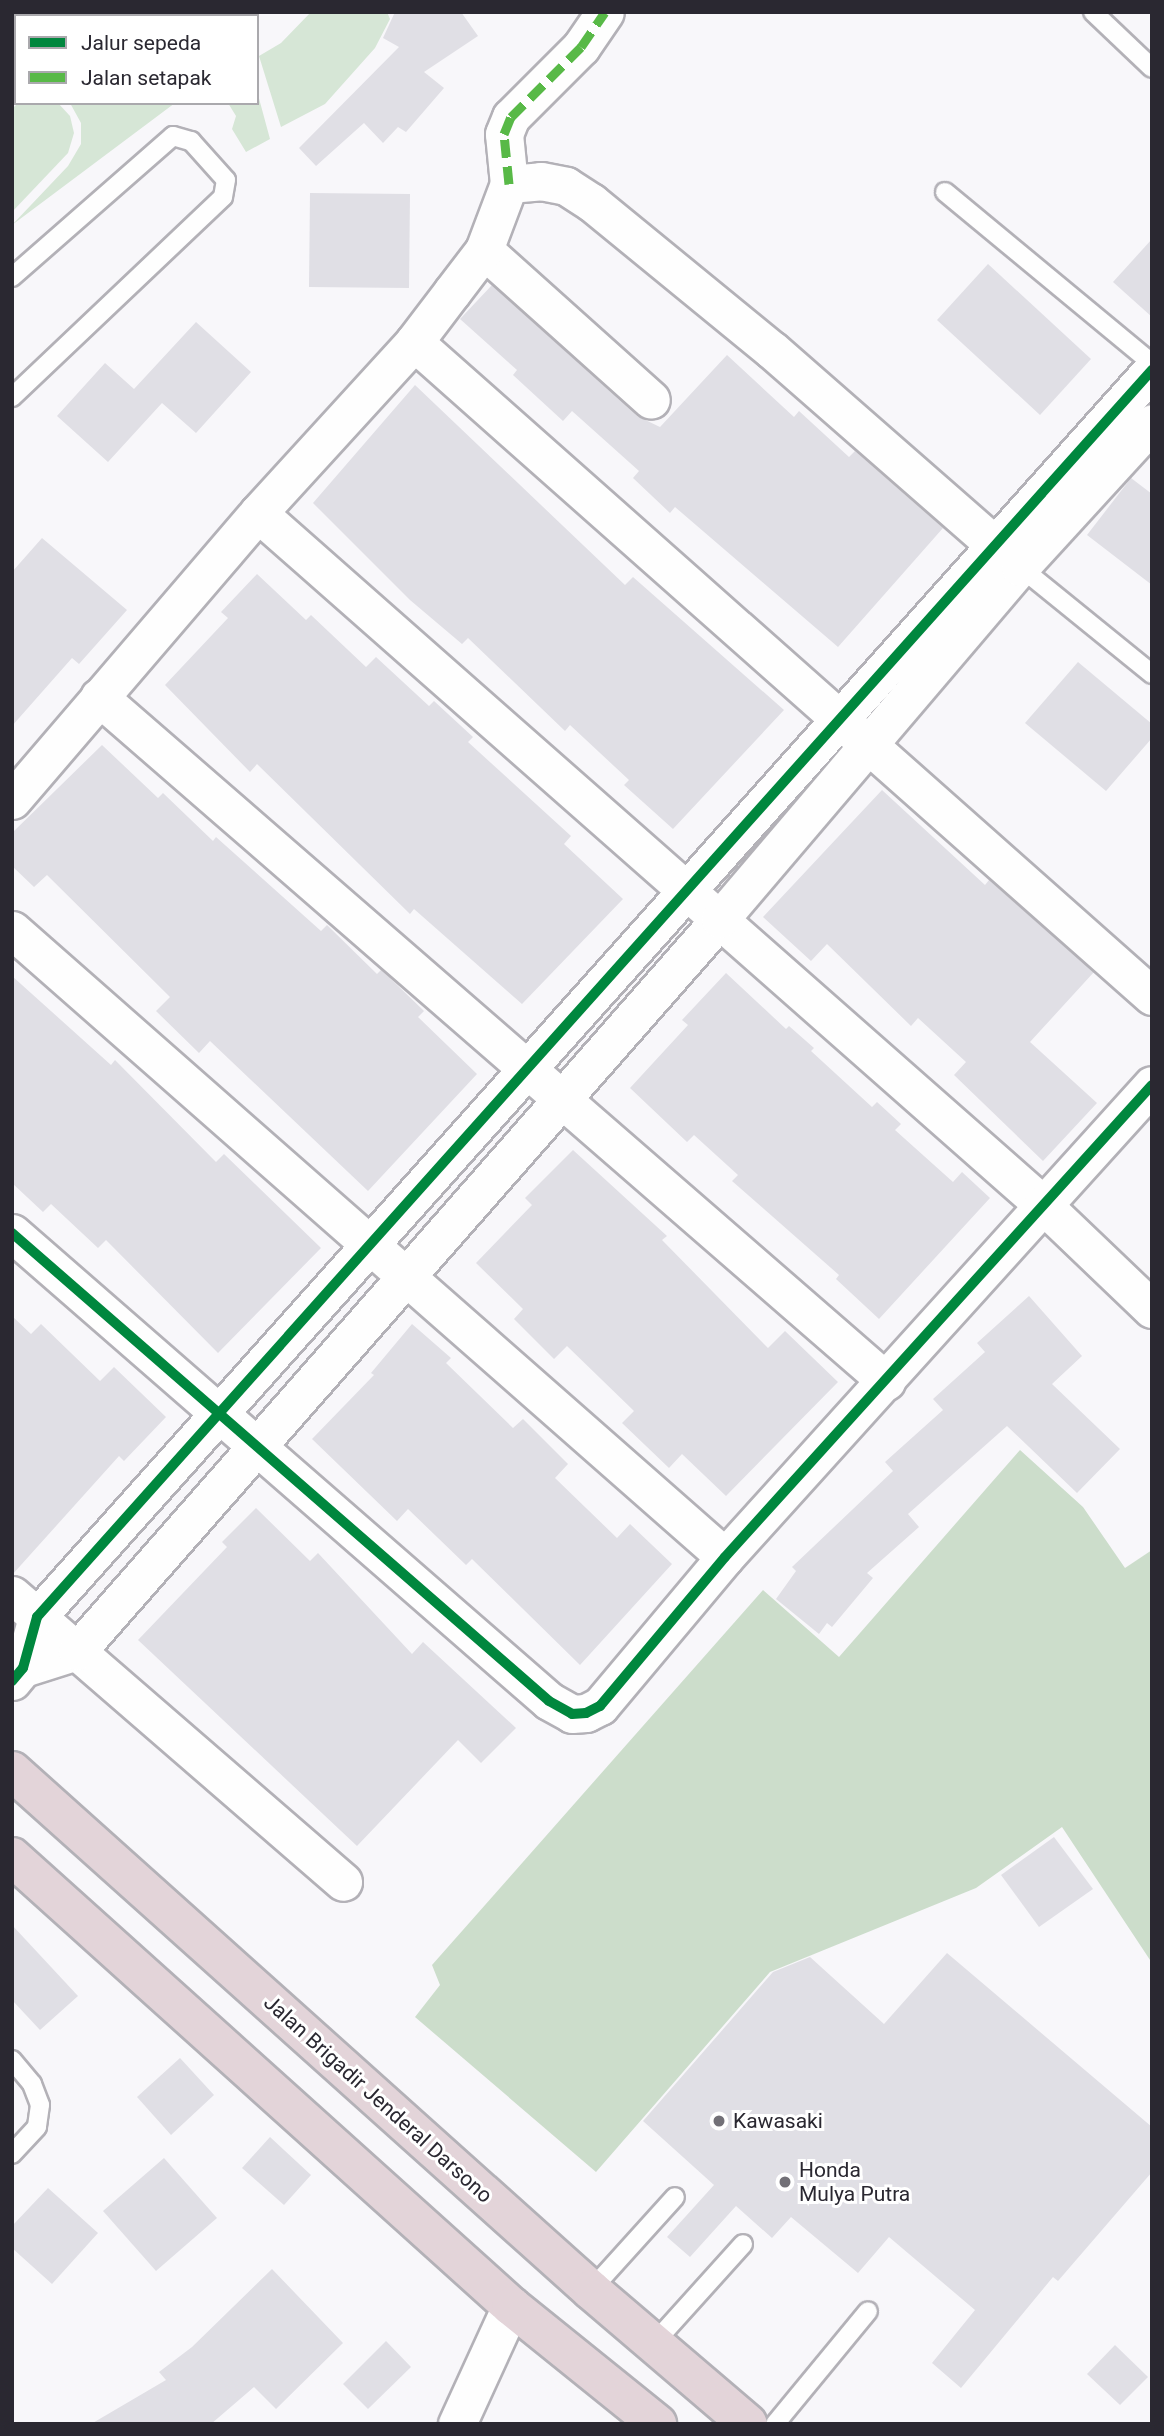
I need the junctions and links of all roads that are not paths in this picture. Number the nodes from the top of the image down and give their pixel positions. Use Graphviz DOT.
graph roads {
  1 [pos="605,12"];
  2 [pos="1093,12"];
  3 [pos="1152,68"];
  4 [pos="509,184"];
  5 [pos="945,192"];
  6 [pos="484,250"];
  7 [pos="12,277"];
  8 [pos="414,342"];
  9 [pos="1152,363"];
  10 [pos="1152,370"];
  11 [pos="12,397"];
  12 [pos="651,400"];
  13 [pos="1152,423"];
  14 [pos="258,513"];
  15 [pos="1008,557"];
  16 [pos="1152,674"];
  17 [pos="99,697"];
  18 [pos="842,718"];
  19 [pos="871,745"];
  20 [pos="12,800"];
  21 [pos="687,891"];
  22 [pos="720,919"];
  23 [pos="12,930"];
  24 [pos="1152,996"];
  25 [pos="527,1071"];
  26 [pos="1152,1085"];
  27 [pos="560,1101"];
  28 [pos="1042,1204"];
  29 [pos="12,1233"];
  30 [pos="369,1248"];
  31 [pos="405,1278"];
  32 [pos="1152,1309"];
  33 [pos="886,1381"];
  34 [pos="220,1413"];
  35 [pos="257,1444"];
  36 [pos="725,1557"];
  37 [pos="25,1606"];
  38 [pos="77,1651"];
  39 [pos="18,1674"];
  40 [pos="12,1771"];
  41 [pos="12,1857"];
  42 [pos="343,1882"];
  43 [pos="12,2060"];
  44 [pos="12,2154"];
  45 [pos="675,2197"];
  46 [pos="743,2244"];
  47 [pos="591,2290"];
  48 [pos="511,2306"];
  49 [pos="868,2311"];
  50 [pos="654,2343"];
  51 [pos="457,2424"];
  52 [pos="657,2424"];
  53 [pos="748,2424"];
  54 [pos="775,2424"];
  1 -- 4 [label="street"];
  2 -- 3 [label="lane"];
  4 -- 6 [label="street"];
  4 -- 15 [label="street"];
  5 -- 9 [label="lane"];
  6 -- 8 [label="street"];
  6 -- 12 [label="street"];
  7 -- 11 [label="lane"];
  8 -- 14 [label="street"];
  8 -- 18 [label="street"];
  10 -- 15 [label="street"];
  13 -- 15 [label="street"];
  14 -- 17 [label="street"];
  14 -- 21 [label="street"];
  15 -- 16 [label="lane"];
  15 -- 18 [label="street"];
  15 -- 19 [label="street"];
  17 -- 20 [label="street"];
  17 -- 25 [label="street"];
  18 -- 19 [label="street"];
  18 -- 21 [label="street"];
  19 -- 22 [label="street"];
  19 -- 24 [label="street"];
  21 -- 22 [label="street"];
  21 -- 25 [label="street"];
  22 -- 27 [label="street"];
  22 -- 28 [label="street"];
  23 -- 30 [label="street"];
  25 -- 27 [label="street"];
  25 -- 30 [label="street"];
  26 -- 28 [label="street"];
  27 -- 31 [label="street"];
  27 -- 33 [label="street"];
  28 -- 32 [label="street"];
  28 -- 33 [label="street"];
  29 -- 34 [label="street"];
  30 -- 31 [label="street"];
  30 -- 34 [label="street"];
  31 -- 35 [label="street"];
  31 -- 36 [label="street"];
  33 -- 36 [label="street"];
  34 -- 35 [label="street"];
  34 -- 37 [label="street"];
  35 -- 36 [label="street"];
  35 -- 38 [label="street"];
  37 -- 38 [label="street"];
  37 -- 39 [label="street"];
  38 -- 39 [label="street"];
  38 -- 42 [label="street"];
  40 -- 47 [label="highway, Jalan Brigadir Jenderal Darsono"];
  41 -- 48 [label="highway"];
  43 -- 44 [label="lane"];
  45 -- 47 [label="lane"];
  46 -- 50 [label="lane"];
  47 -- 50 [label="highway, Jalan Brigadir Jenderal Darsono"];
  48 -- 51 [label="street"];
  48 -- 52 [label="highway"];
  49 -- 54 [label="lane"];
  50 -- 53 [label="highway, Jalan Brigadir Jenderal Darsono"];
}
